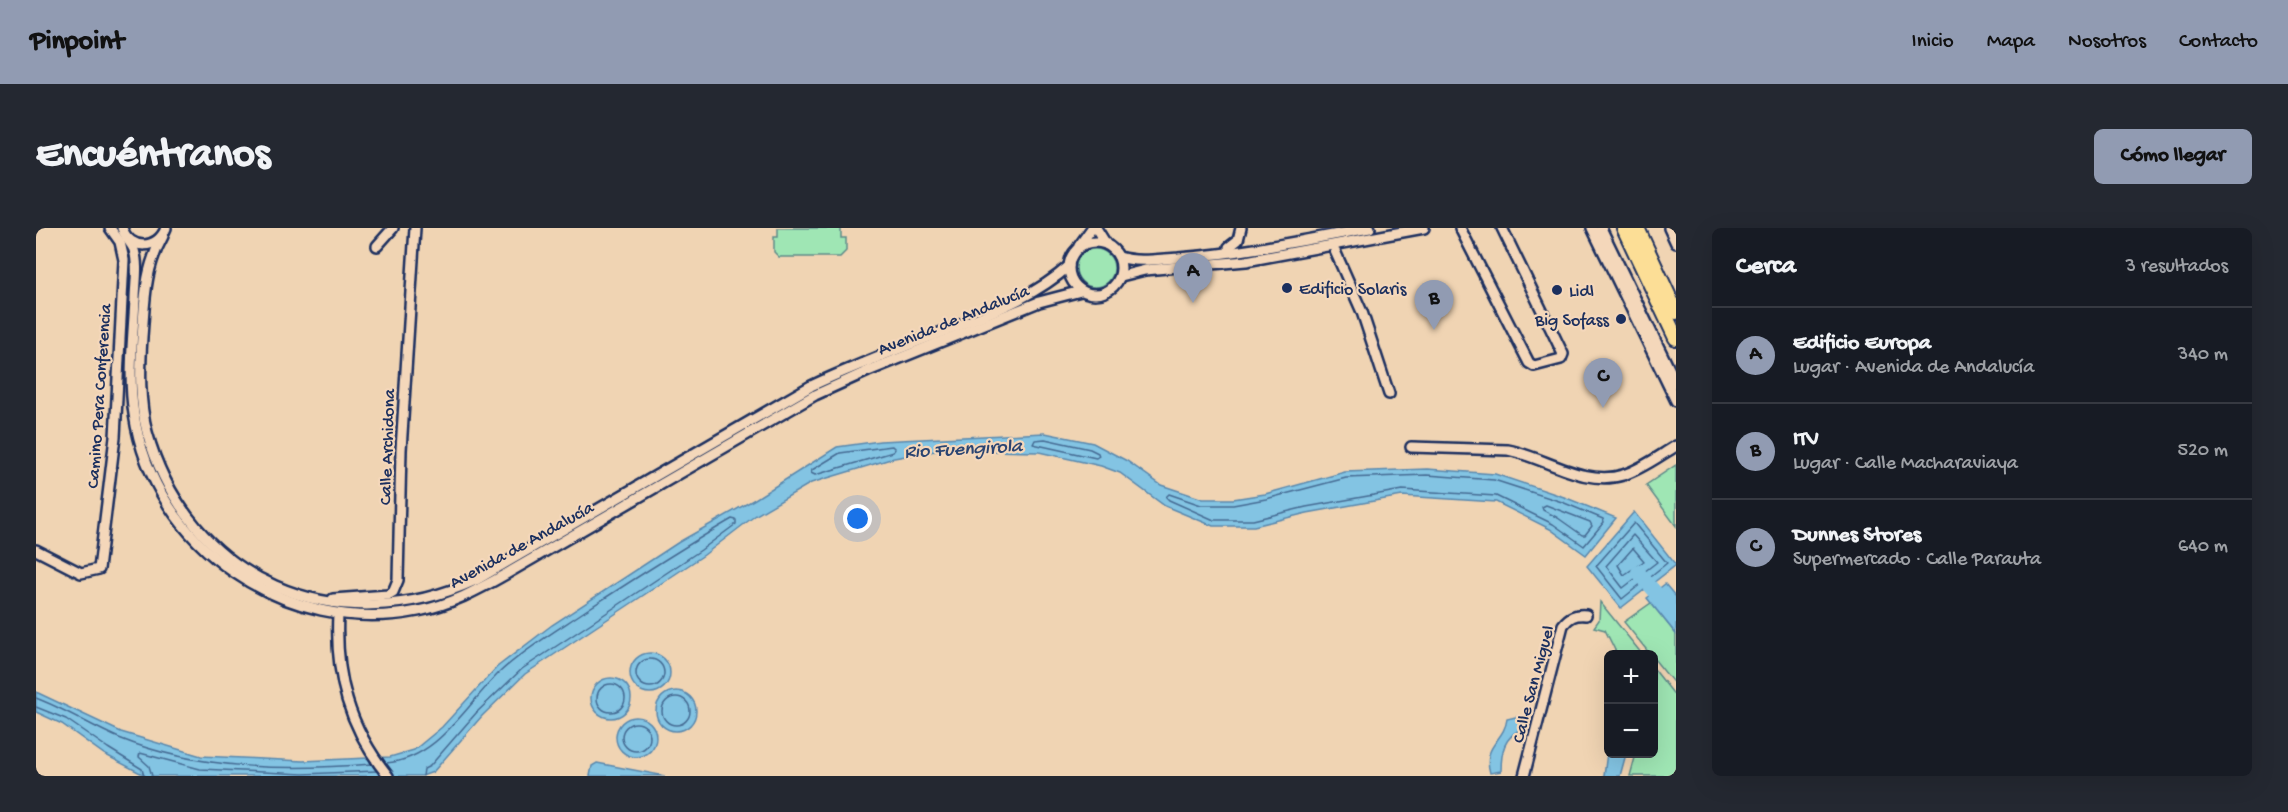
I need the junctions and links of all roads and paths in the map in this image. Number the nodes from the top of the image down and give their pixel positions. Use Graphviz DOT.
graph roads {
  1 [pos="110,228"];
  2 [pos="393,228"];
  3 [pos="415,228"];
  4 [pos="1092,228"];
  5 [pos="1096,228"];
  6 [pos="1241,228"];
  7 [pos="1370,228"];
  8 [pos="1424,228"];
  9 [pos="1460,228"];
  10 [pos="1502,228"];
  11 [pos="1592,228"];
  12 [pos="1601,228"];
  13 [pos="1624,228"];
  14 [pos="1637,228"];
  15 [pos="1669,228"];
  16 [pos="165,232"];
  17 [pos="123,233"];
  18 [pos="1676,243"];
  19 [pos="1106,244"];
  20 [pos="377,246"];
  21 [pos="1229,247"];
  22 [pos="1078,248"];
  23 [pos="1335,251"];
  24 [pos="1119,257"];
  25 [pos="1069,266"];
  26 [pos="1121,276"];
  27 [pos="1081,291"];
  28 [pos="1676,312"];
  29 [pos="1676,338"];
  30 [pos="1676,382"];
  31 [pos="1389,394"];
  32 [pos="1676,401"];
  33 [pos="1676,446"];
  34 [pos="1411,447"];
  35 [pos="36,550"];
  36 [pos="319,600"];
  37 [pos="338,614"];
  38 [pos="1586,615"];
  39 [pos="388,776"];
  40 [pos="1524,776"];
  1 -- 35 [label="street, Camino Pera Conferencia"];
  2 -- 20 [label="street"];
  3 -- 36 [label="street, Calle Archidona"];
  4 -- 22 [label="street"];
  5 -- 19 [label="street"];
  6 -- 21 [label="street"];
  7 -- 24 [label="street"];
  8 -- 26 [label="street"];
  9 -- 10 [label="street"];
  11 -- 32 [label="street"];
  12 -- 30 [label="street"];
  13 -- 29 [label="highway"];
  14 -- 28 [label="highway"];
  15 -- 18 [label="street"];
  16 -- 17 [label="street"];
  16 -- 36 [label="street, Avenida de Andalucía"];
  17 -- 37 [label="street, Avenida de Andalucía"];
  19 -- 22 [label="street"];
  19 -- 24 [label="street"];
  22 -- 25 [label="street"];
  23 -- 31 [label="street"];
  24 -- 26 [label="street"];
  25 -- 27 [label="street"];
  25 -- 36 [label="street, Avenida de Andalucía"];
  26 -- 27 [label="street"];
  27 -- 37 [label="street, Avenida de Andalucía"];
  33 -- 34 [label="street"];
  37 -- 39 [label="street"];
  38 -- 40 [label="street, Calle San Miguel"];
}
